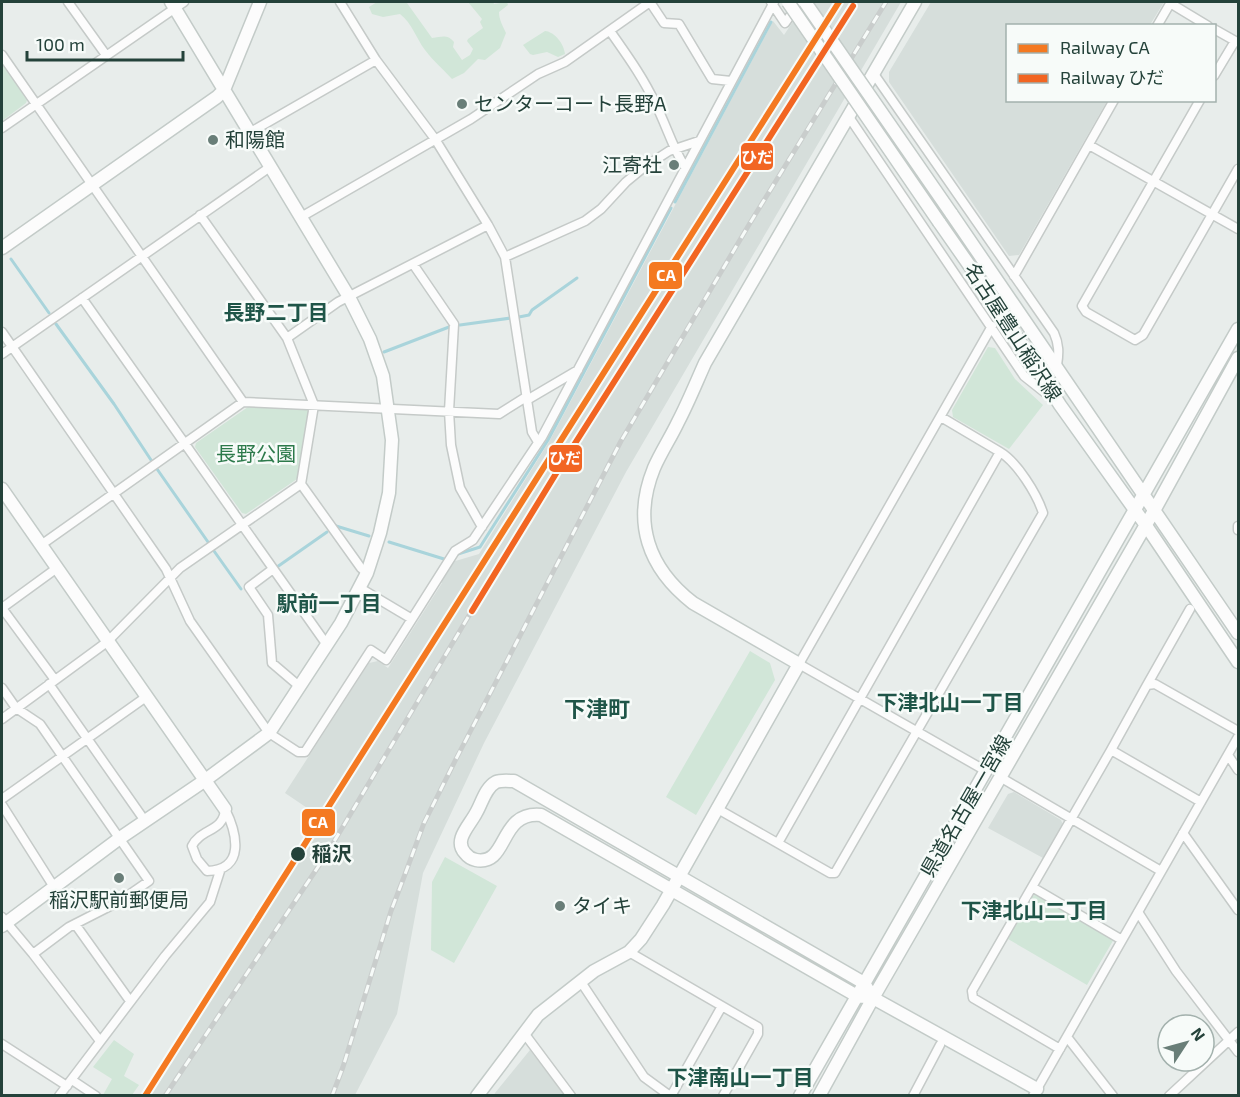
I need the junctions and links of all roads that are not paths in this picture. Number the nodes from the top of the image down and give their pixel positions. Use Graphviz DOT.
graph roads {
  1 [pos="68,2"];
  2 [pos="260,2"];
  3 [pos="340,2"];
  4 [pos="772,2"];
  5 [pos="788,2"];
  6 [pos="800,2"];
  7 [pos="805,2"];
  8 [pos="915,2"];
  9 [pos="1170,2"];
  10 [pos="176,3"];
  11 [pos="1158,24"];
  12 [pos="1205,24"];
  13 [pos="1216,30"];
  14 [pos="610,31"];
  15 [pos="1237,42"];
  16 [pos="2,55"];
  17 [pos="106,55"];
  18 [pos="376,60"];
  19 [pos="873,74"];
  20 [pos="1216,74"];
  21 [pos="731,81"];
  22 [pos="224,90"];
  23 [pos="1113,102"];
  24 [pos="1199,102"];
  25 [pos="36,104"];
  26 [pos="849,117"];
  27 [pos="2,128"];
  28 [pos="249,133"];
  29 [pos="435,140"];
  30 [pos="699,141"];
  31 [pos="1089,144"];
  32 [pos="674,151"];
  33 [pos="685,166"];
  34 [pos="270,167"];
  35 [pos="1239,169"];
  36 [pos="1154,182"];
  37 [pos="92,184"];
  38 [pos="200,215"];
  39 [pos="1212,215"];
  40 [pos="301,217"];
  41 [pos="488,225"];
  42 [pos="1239,230"];
  43 [pos="2,248"];
  44 [pos="142,256"];
  45 [pos="505,257"];
  46 [pos="413,264"];
  47 [pos="1014,276"];
  48 [pos="349,297"];
  49 [pos="82,298"];
  50 [pos="992,326"];
  51 [pos="1239,329"];
  52 [pos="2,332"];
  53 [pos="287,338"];
  54 [pos="12,347"];
  55 [pos="2,354"];
  56 [pos="1239,358"];
  57 [pos="1057,365"];
  58 [pos="579,369"];
  59 [pos="527,399"];
  60 [pos="243,402"];
  61 [pos="314,405"];
  62 [pos="1060,405"];
  63 [pos="389,408"];
  64 [pos="449,411"];
  65 [pos="940,417"];
  66 [pos="538,442"];
  67 [pos="184,443"];
  68 [pos="1000,452"];
  69 [pos="301,484"];
  70 [pos="2,489"];
  71 [pos="114,494"];
  72 [pos="1144,494"];
  73 [pos="5,504"];
  74 [pos="1155,509"];
  75 [pos="1136,511"];
  76 [pos="1145,524"];
  77 [pos="242,525"];
  78 [pos="482,527"];
  79 [pos="41,545"];
  80 [pos="57,568"];
  81 [pos="273,569"];
  82 [pos="367,573"];
  83 [pos="170,578"];
  84 [pos="360,588"];
  85 [pos="1190,609"];
  86 [pos="412,619"];
  87 [pos="1239,633"];
  88 [pos="107,642"];
  89 [pos="327,645"];
  90 [pos="1239,662"];
  91 [pos="799,664"];
  92 [pos="52,682"];
  93 [pos="1147,685"];
  94 [pos="299,686"];
  95 [pos="2,688"];
  96 [pos="146,698"];
  97 [pos="860,699"];
  98 [pos="16,708"];
  99 [pos="2,718"];
  100 [pos="917,731"];
  101 [pos="1239,731"];
  102 [pos="269,733"];
  103 [pos="1239,737"];
  104 [pos="87,738"];
  105 [pos="1111,750"];
  106 [pos="63,755"];
  107 [pos="1228,755"];
  108 [pos="1239,770"];
  109 [pos="986,771"];
  110 [pos="1000,777"];
  111 [pos="204,781"];
  112 [pos="2,799"];
  113 [pos="1201,802"];
  114 [pos="2,805"];
  115 [pos="716,808"];
  116 [pos="225,809"];
  117 [pos="1071,819"];
  118 [pos="145,821"];
  119 [pos="1184,833"];
  120 [pos="120,838"];
  121 [pos="778,843"];
  122 [pos="220,871"];
  123 [pos="1161,872"];
  124 [pos="678,875"];
  125 [pos="54,887"];
  126 [pos="1032,887"];
  127 [pos="671,889"];
  128 [pos="1239,910"];
  129 [pos="1138,912"];
  130 [pos="3,922"];
  131 [pos="75,924"];
  132 [pos="1122,940"];
  133 [pos="629,952"];
  134 [pos="33,954"];
  135 [pos="581,981"];
  136 [pos="864,982"];
  137 [pos="857,996"];
  138 [pos="873,998"];
  139 [pos="130,1001"];
  140 [pos="722,1006"];
  141 [pos="1239,1032"];
  142 [pos="524,1033"];
  143 [pos="1067,1037"];
  144 [pos="100,1041"];
  145 [pos="1228,1042"];
  146 [pos="2,1044"];
  147 [pos="940,1045"];
  148 [pos="1060,1049"];
  149 [pos="1239,1053"];
  150 [pos="69,1083"];
  151 [pos="1035,1092"];
  152 [pos="59,1095"];
  153 [pos="96,1095"];
  154 [pos="477,1095"];
  155 [pos="571,1095"];
  156 [pos="671,1095"];
  157 [pos="723,1095"];
  158 [pos="800,1095"];
  159 [pos="819,1095"];
  160 [pos="913,1095"];
  161 [pos="1113,1095"];
  162 [pos="1169,1095"];
  1 -- 17 [label="street"];
  2 -- 22 [label="street"];
  3 -- 18 [label="street"];
  4 -- 6 [label="street"];
  4 -- 21 [label="street"];
  5 -- 62 [label="street, 名古屋豊山稲沢線, bridge"];
  7 -- 57 [label="street, 名古屋豊山稲沢線, bridge"];
  8 -- 19 [label="street"];
  9 -- 11 [label="street"];
  9 -- 12 [label="street"];
  10 -- 17 [label="street"];
  10 -- 22 [label="street"];
  13 -- 15 [label="street"];
  14 -- 21 [label="street"];
  14 -- 29 [label="street"];
  14 -- 32 [label="street"];
  15 -- 20 [label="street"];
  16 -- 25 [label="street"];
  17 -- 25 [label="street"];
  18 -- 28 [label="street"];
  18 -- 29 [label="street"];
  19 -- 26 [label="street"];
  19 -- 47 [label="street"];
  21 -- 30 [label="street"];
  22 -- 28 [label="street"];
  22 -- 37 [label="street"];
  23 -- 31 [label="street"];
  24 -- 36 [label="street"];
  25 -- 27 [label="street"];
  25 -- 37 [label="street"];
  26 -- 50 [label="street"];
  26 -- 91 [label="street"];
  28 -- 34 [label="street"];
  29 -- 40 [label="street"];
  29 -- 41 [label="street"];
  30 -- 32 [label="street"];
  30 -- 33 [label="street"];
  31 -- 36 [label="street"];
  31 -- 47 [label="street"];
  32 -- 33 [label="street"];
  32 -- 45 [label="street"];
  33 -- 58 [label="street"];
  34 -- 38 [label="street"];
  34 -- 40 [label="street"];
  35 -- 39 [label="street"];
  36 -- 39 [label="street"];
  36 -- 39 [label="street"];
  37 -- 43 [label="street"];
  37 -- 44 [label="street"];
  38 -- 44 [label="street"];
  38 -- 53 [label="street"];
  39 -- 42 [label="street"];
  40 -- 48 [label="street"];
  41 -- 45 [label="street"];
  41 -- 46 [label="street"];
  44 -- 49 [label="street"];
  44 -- 60 [label="street"];
  45 -- 59 [label="street"];
  46 -- 48 [label="street"];
  46 -- 64 [label="street"];
  47 -- 57 [label="street"];
  48 -- 53 [label="street"];
  48 -- 63 [label="street"];
  49 -- 54 [label="street"];
  49 -- 67 [label="street"];
  50 -- 62 [label="street"];
  50 -- 65 [label="street"];
  51 -- 72 [label="street, 県道名古屋一宮線"];
  52 -- 54 [label="street"];
  53 -- 61 [label="street"];
  54 -- 55 [label="street"];
  54 -- 71 [label="street"];
  56 -- 74 [label="street, 県道名古屋一宮線"];
  57 -- 72 [label="street, 名古屋豊山稲沢線"];
  58 -- 59 [label="street"];
  58 -- 66 [label="street"];
  59 -- 64 [label="street"];
  59 -- 66 [label="street"];
  60 -- 61 [label="street"];
  60 -- 67 [label="street"];
  61 -- 63 [label="street"];
  61 -- 69 [label="street"];
  62 -- 75 [label="street, 名古屋豊山稲沢線"];
  63 -- 64 [label="street"];
  63 -- 82 [label="street"];
  64 -- 78 [label="street"];
  65 -- 68 [label="street"];
  65 -- 91 [label="street"];
  66 -- 78 [label="street"];
  67 -- 71 [label="street"];
  67 -- 77 [label="street"];
  68 -- 97 [label="street"];
  68 -- 100 [label="street"];
  69 -- 77 [label="street"];
  69 -- 82 [label="street"];
  70 -- 73 [label="street"];
  71 -- 79 [label="street"];
  71 -- 83 [label="street"];
  72 -- 74 [label="street, 名古屋豊山稲沢線"];
  72 -- 75 [label="street, 県道名古屋一宮線"];
  73 -- 79 [label="street"];
  74 -- 76 [label="street, 県道名古屋一宮線"];
  74 -- 87 [label="street, 名古屋豊山稲沢線"];
  75 -- 76 [label="street, 名古屋豊山稲沢線"];
  75 -- 109 [label="street, 県道名古屋一宮線"];
  76 -- 90 [label="street, 名古屋豊山稲沢線"];
  76 -- 110 [label="street, 県道名古屋一宮線"];
  77 -- 81 [label="street"];
  77 -- 83 [label="street"];
  78 -- 86 [label="street"];
  79 -- 80 [label="street"];
  80 -- 88 [label="street"];
  80 -- 92 [label="street"];
  81 -- 89 [label="street"];
  81 -- 94 [label="street"];
  82 -- 84 [label="street"];
  83 -- 88 [label="street"];
  83 -- 102 [label="street"];
  84 -- 86 [label="street"];
  84 -- 89 [label="street"];
  85 -- 93 [label="street"];
  86 -- 102 [label="street"];
  88 -- 92 [label="street"];
  88 -- 96 [label="street"];
  89 -- 94 [label="street"];
  91 -- 97 [label="street"];
  91 -- 115 [label="street"];
  92 -- 98 [label="street"];
  92 -- 104 [label="street"];
  93 -- 101 [label="street"];
  93 -- 105 [label="street"];
  94 -- 102 [label="street"];
  95 -- 98 [label="street"];
  96 -- 104 [label="street"];
  96 -- 111 [label="street"];
  97 -- 100 [label="street"];
  97 -- 121 [label="street"];
  98 -- 99 [label="street"];
  98 -- 106 [label="street"];
  100 -- 109 [label="street"];
  100 -- 121 [label="street"];
  102 -- 111 [label="street"];
  103 -- 107 [label="street"];
  104 -- 106 [label="street"];
  104 -- 118 [label="street"];
  105 -- 113 [label="street"];
  105 -- 117 [label="street"];
  106 -- 112 [label="street"];
  106 -- 120 [label="street"];
  107 -- 108 [label="street"];
  107 -- 113 [label="street"];
  109 -- 136 [label="street, 県道名古屋一宮線"];
  110 -- 117 [label="street"];
  110 -- 138 [label="street, 県道名古屋一宮線"];
  111 -- 116 [label="street"];
  111 -- 118 [label="street"];
  113 -- 119 [label="street"];
  114 -- 125 [label="street"];
  115 -- 121 [label="street"];
  115 -- 124 [label="street"];
  116 -- 122 [label="street"];
  116 -- 122 [label="street"];
  117 -- 123 [label="street"];
  117 -- 126 [label="street"];
  118 -- 120 [label="street"];
  119 -- 123 [label="street"];
  119 -- 128 [label="street"];
  120 -- 125 [label="street"];
  120 -- 131 [label="street"];
  122 -- 139 [label="street"];
  123 -- 129 [label="street"];
  124 -- 127 [label="street"];
  124 -- 127 [label="street"];
  124 -- 136 [label="street"];
  125 -- 130 [label="street"];
  126 -- 132 [label="street"];
  126 -- 148 [label="street"];
  127 -- 133 [label="street"];
  127 -- 137 [label="street"];
  129 -- 132 [label="street"];
  129 -- 145 [label="street"];
  130 -- 134 [label="street"];
  131 -- 134 [label="street"];
  131 -- 139 [label="street"];
  132 -- 143 [label="street"];
  133 -- 135 [label="street"];
  133 -- 140 [label="street"];
  134 -- 144 [label="street"];
  135 -- 142 [label="street"];
  135 -- 156 [label="street"];
  136 -- 137 [label="street, 県道名古屋一宮線"];
  136 -- 138 [label="street"];
  137 -- 138 [label="street"];
  137 -- 158 [label="street, 県道名古屋一宮線"];
  138 -- 151 [label="street"];
  138 -- 159 [label="street, 県道名古屋一宮線"];
  139 -- 144 [label="street"];
  140 -- 156 [label="street"];
  140 -- 157 [label="street"];
  141 -- 145 [label="street"];
  142 -- 154 [label="street"];
  142 -- 155 [label="street"];
  143 -- 148 [label="street"];
  143 -- 161 [label="street"];
  144 -- 150 [label="street"];
  145 -- 149 [label="street"];
  145 -- 162 [label="street"];
  146 -- 150 [label="street"];
  147 -- 160 [label="street"];
  148 -- 151 [label="street"];
  150 -- 152 [label="street"];
  150 -- 153 [label="street"];
}
